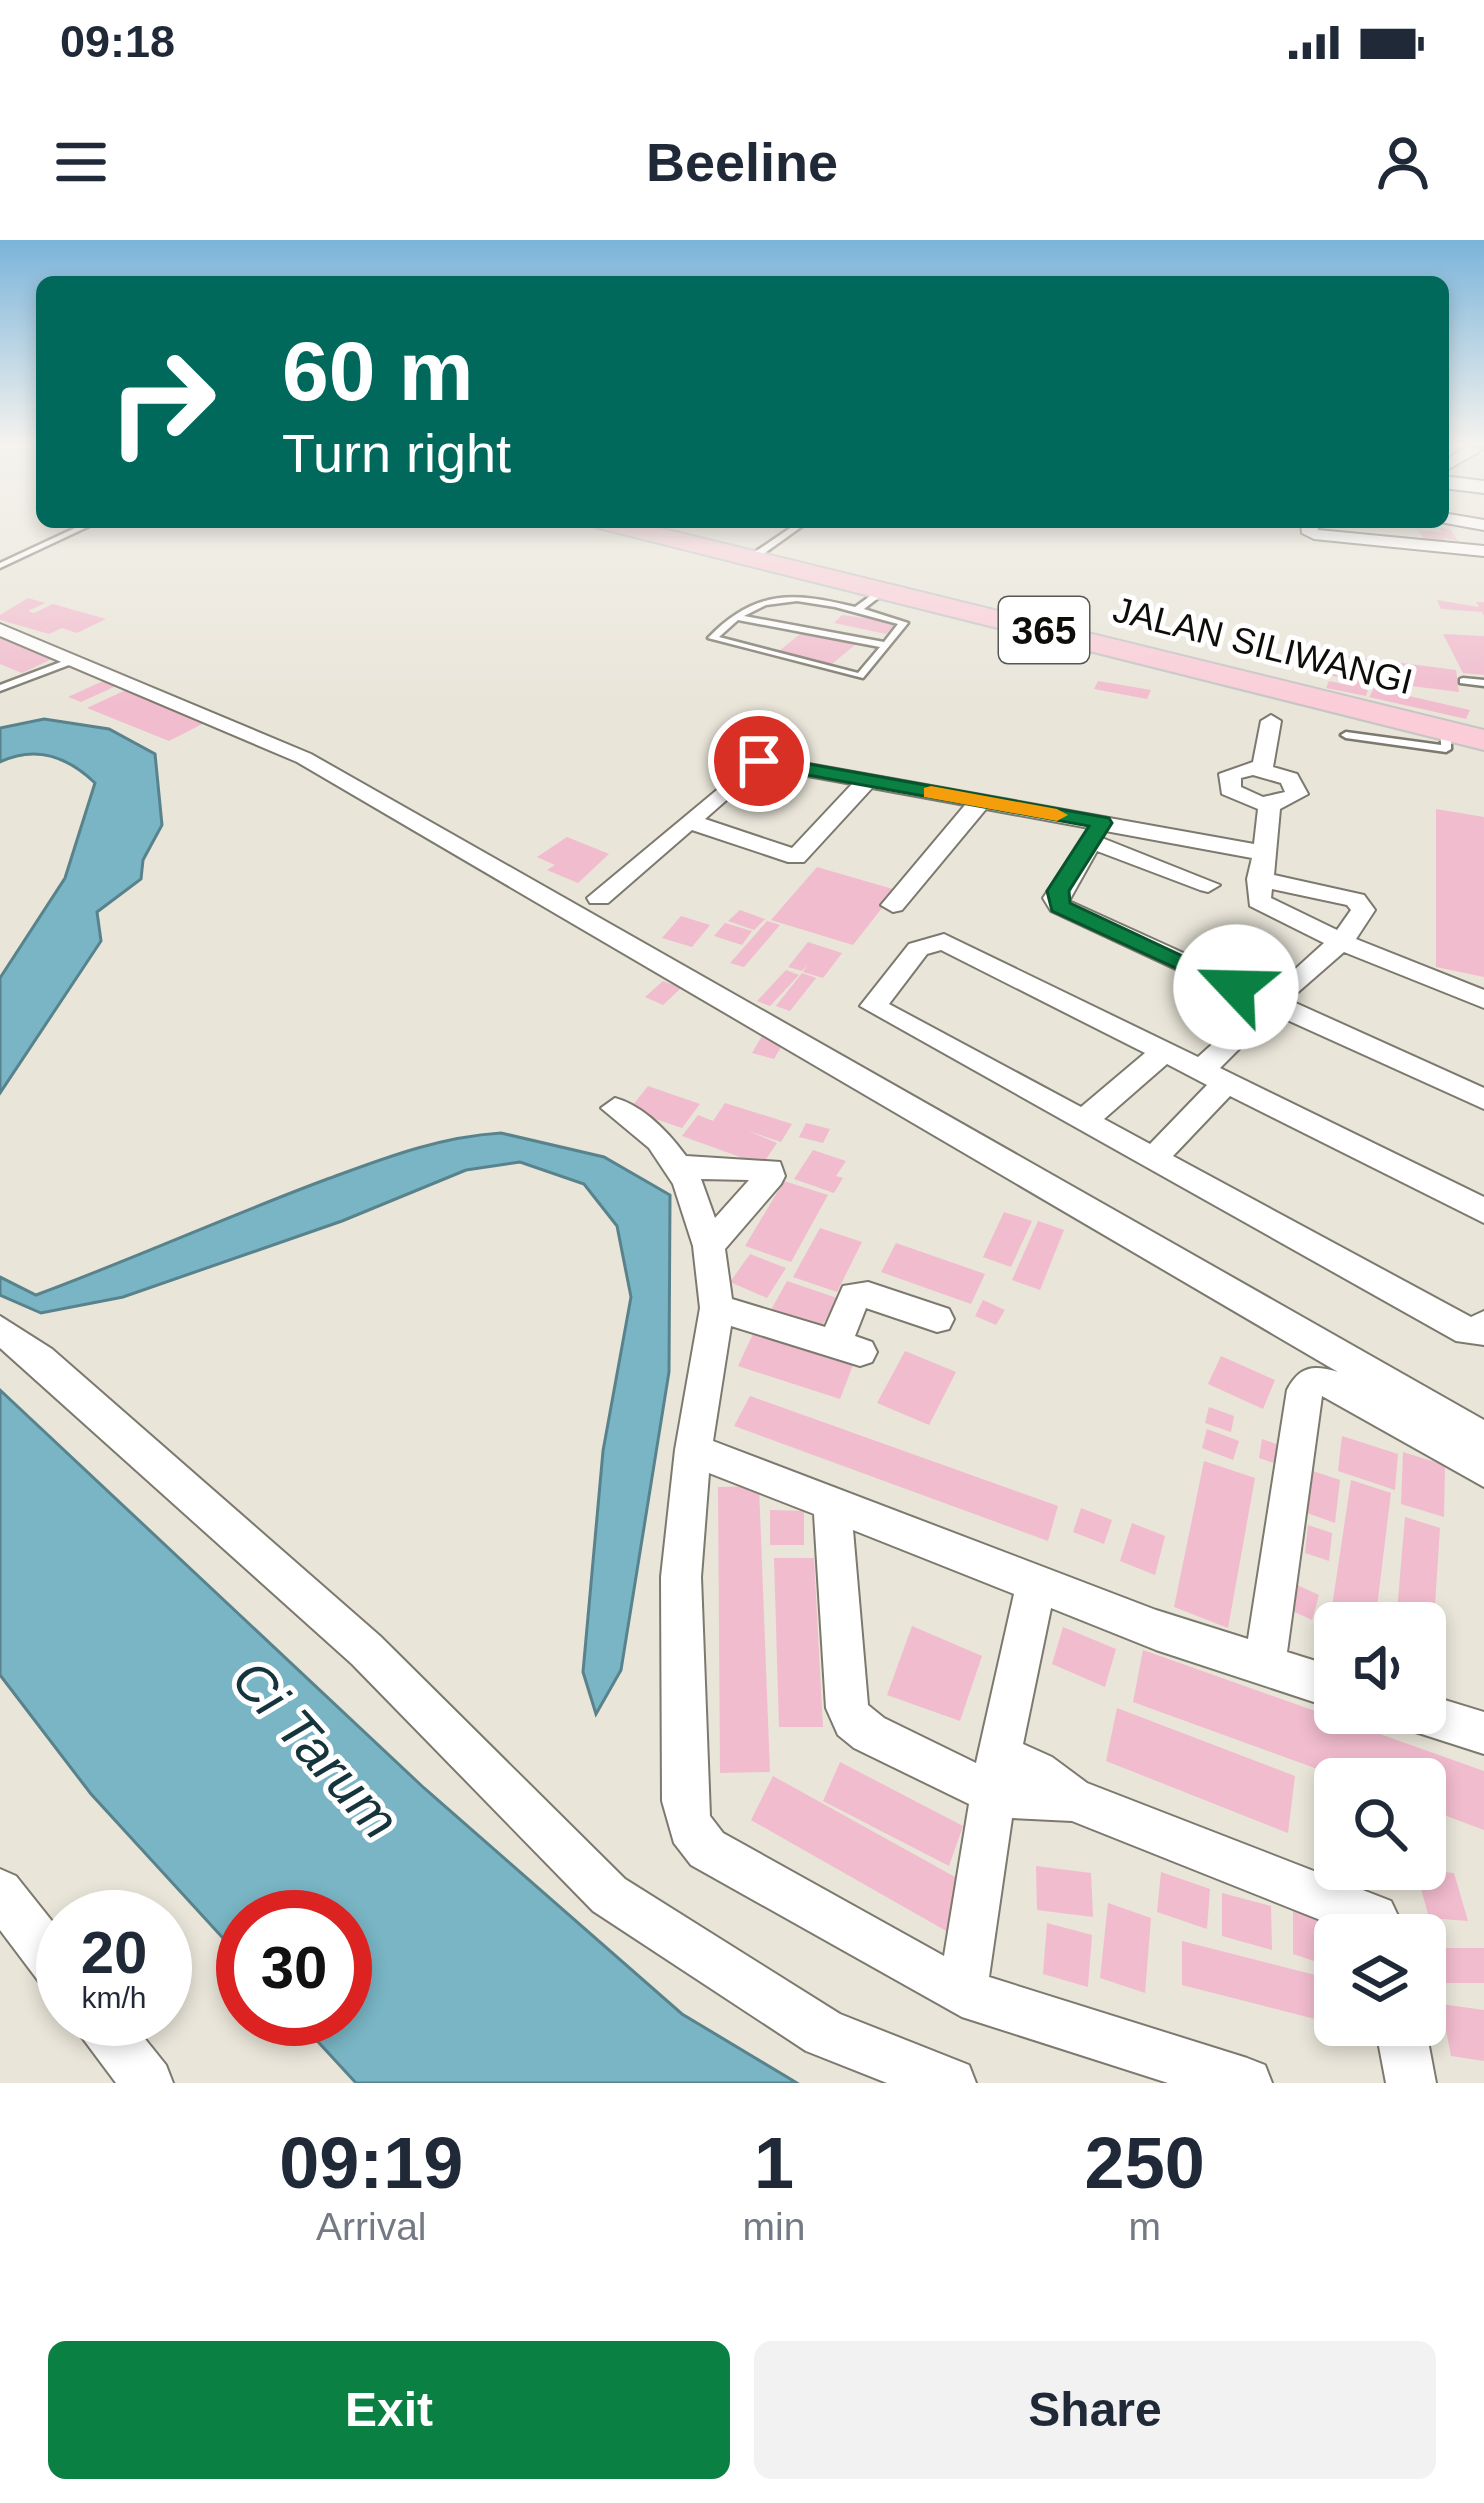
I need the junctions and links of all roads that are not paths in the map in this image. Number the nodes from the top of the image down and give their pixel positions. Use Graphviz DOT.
graph roads {
  1 [pos="73,532"];
  2 [pos="645,532"];
  3 [pos="790,532"];
  4 [pos="1311,532"];
  5 [pos="1484,551"];
  6 [pos="752,558"];
  7 [pos="1399,562"];
  8 [pos="0,566"];
  9 [pos="1484,568"];
  10 [pos="884,590"];
  11 [pos="857,610"];
  12 [pos="737,616"];
  13 [pos="0,629"];
  14 [pos="886,645"];
  15 [pos="74,660"];
  16 [pos="1463,681"];
  17 [pos="1484,683"];
  18 [pos="0,688"];
  19 [pos="1276,688"];
  20 [pos="1446,731"];
  21 [pos="1346,734"];
  22 [pos="1484,740"];
  23 [pos="1262,769"];
  24 [pos="868,780"];
  25 [pos="980,802"];
  26 [pos="1270,803"];
  27 [pos="688,821"];
  28 [pos="1097,832"];
  29 [pos="1263,853"];
  30 [pos="1259,879"];
  31 [pos="1208,884"];
  32 [pos="599,898"];
  33 [pos="892,905"];
  34 [pos="1300,922"];
  35 [pos="1341,942"];
  36 [pos="1300,974"];
  37 [pos="1236,987"];
  38 [pos="1484,1000"];
  39 [pos="1271,1002"];
  40 [pos="1163,1053"];
  41 [pos="1212,1078"];
  42 [pos="1484,1099"];
  43 [pos="615,1108"];
  44 [pos="1083,1120"];
  45 [pos="1154,1158"];
  46 [pos="680,1167"];
  47 [pos="1484,1210"];
  48 [pos="709,1246"];
  49 [pos="717,1308"];
  50 [pos="937,1318"];
  51 [pos="1484,1324"];
  52 [pos="0,1330"];
  53 [pos="1484,1438"];
  54 [pos="693,1450"];
  55 [pos="1484,1471"];
  56 [pos="832,1506"];
  57 [pos="1037,1581"];
  58 [pos="1264,1666"];
  59 [pos="1314,1681"];
  60 [pos="1446,1721"];
  61 [pos="1484,1733"];
  62 [pos="996,1773"];
  63 [pos="0,1892"];
  64 [pos="1364,1914"];
  65 [pos="36,1939"];
  66 [pos="962,1994"];
  67 [pos="119,2046"];
  68 [pos="1404,2046"];
  69 [pos="148,2083"];
  70 [pos="951,2083"];
  71 [pos="1247,2083"];
  72 [pos="1411,2083"];
  1 -- 8 [label="lane"];
  2 -- 6 [label="main road, JALAN SILIWANGI / 365"];
  3 -- 6 [label="lane"];
  4 -- 5 [label="street"];
  6 -- 10 [label="main road, JALAN SILIWANGI / 365"];
  7 -- 9 [label="street"];
  10 -- 11 [label="lane"];
  10 -- 19 [label="main road, JALAN SILIWANGI / 365"];
  11 -- 12 [label="lane"];
  11 -- 14 [label="lane"];
  12 -- 14 [label="lane"];
  12 -- 14 [label="lane"];
  13 -- 15 [label="street"];
  15 -- 18 [label="lane"];
  15 -- 53 [label="street"];
  16 -- 17 [label="lane"];
  19 -- 20 [label="main road, JALAN SILIWANGI / 365"];
  19 -- 23 [label="street"];
  20 -- 21 [label="lane"];
  20 -- 22 [label="main road, JALAN SILIWANGI / 365"];
  23 -- 26 [label="street"];
  23 -- 26 [label="street"];
  24 -- 25 [label="street"];
  24 -- 27 [label="street"];
  24 -- 27 [label="street"];
  25 -- 28 [label="street"];
  25 -- 33 [label="street"];
  26 -- 29 [label="street"];
  27 -- 32 [label="street"];
  28 -- 29 [label="street"];
  28 -- 31 [label="street"];
  28 -- 37 [label="street"];
  29 -- 30 [label="street"];
  30 -- 34 [label="street"];
  30 -- 35 [label="street"];
  34 -- 35 [label="street"];
  34 -- 36 [label="street"];
  35 -- 36 [label="street"];
  35 -- 38 [label="street"];
  36 -- 39 [label="street"];
  39 -- 41 [label="street"];
  39 -- 42 [label="street"];
  40 -- 41 [label="street"];
  40 -- 44 [label="street"];
  40 -- 44 [label="street"];
  41 -- 45 [label="street"];
  41 -- 47 [label="street"];
  43 -- 46 [label="street"];
  44 -- 45 [label="street"];
  45 -- 51 [label="street"];
  46 -- 48 [label="street"];
  46 -- 48 [label="street"];
  48 -- 49 [label="street"];
  49 -- 50 [label="street"];
  49 -- 54 [label="street"];
  52 -- 70 [label="street"];
  54 -- 56 [label="street"];
  54 -- 66 [label="street"];
  55 -- 58 [label="street"];
  56 -- 57 [label="street"];
  56 -- 62 [label="street"];
  57 -- 58 [label="street"];
  57 -- 62 [label="street"];
  58 -- 59 [label="street"];
  60 -- 61 [label="street"];
  62 -- 64 [label="street"];
  62 -- 66 [label="street"];
  63 -- 65 [label="street"];
  66 -- 71 [label="street"];
  67 -- 69 [label="street"];
  68 -- 72 [label="street"];
}
